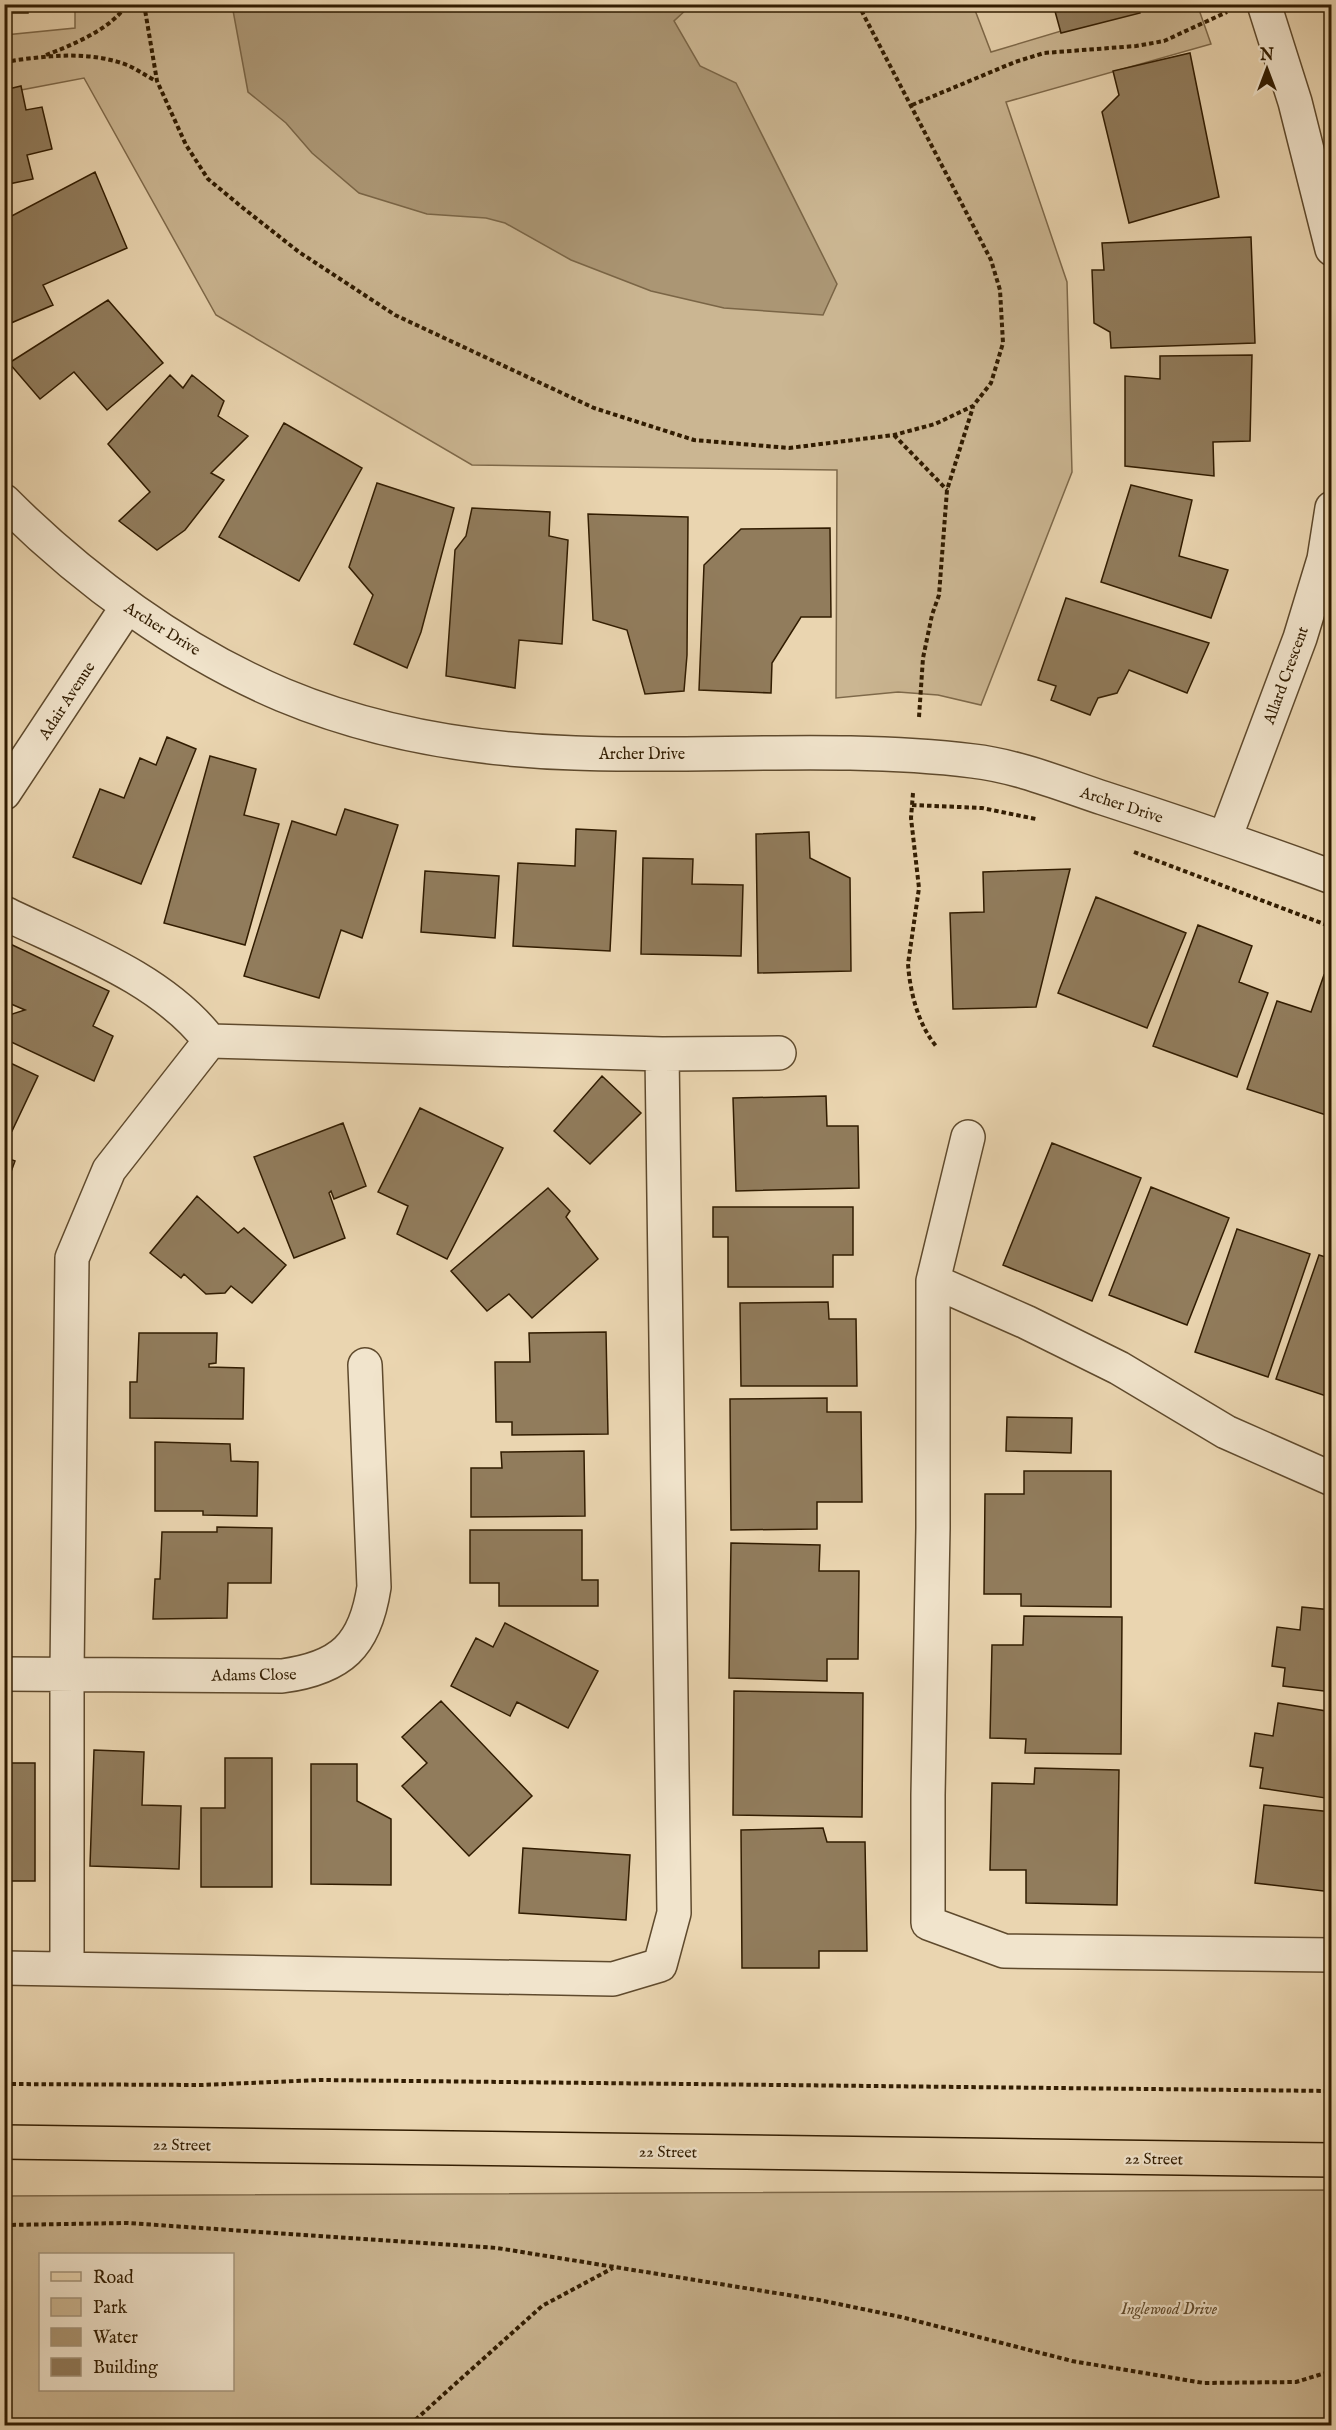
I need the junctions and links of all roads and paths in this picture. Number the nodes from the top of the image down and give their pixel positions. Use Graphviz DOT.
graph roads {
  1 [pos="127,4"];
  2 [pos="144,4"];
  3 [pos="858,4"];
  4 [pos="1250,7"];
  5 [pos="43,56"];
  6 [pos="4,62"];
  7 [pos="157,81"];
  8 [pos="912,105"];
  9 [pos="1332,249"];
  10 [pos="973,406"];
  11 [pos="894,435"];
  12 [pos="947,490"];
  13 [pos="4,501"];
  14 [pos="1332,508"];
  15 [pos="1328,561"];
  16 [pos="127,607"];
  17 [pos="920,703"];
  18 [pos="4,793"];
  19 [pos="1038,820"];
  20 [pos="1225,838"];
  21 [pos="1126,849"];
  22 [pos="1332,877"];
  23 [pos="4,913"];
  24 [pos="1332,927"];
  25 [pos="210,1041"];
  26 [pos="936,1046"];
  27 [pos="779,1053"];
  28 [pos="662,1054"];
  29 [pos="968,1137"];
  30 [pos="933,1281"];
  31 [pos="365,1365"];
  32 [pos="1332,1479"];
  33 [pos="4,1674"];
  34 [pos="67,1675"];
  35 [pos="1332,1955"];
  36 [pos="4,1968"];
  37 [pos="67,1968"];
  38 [pos="4,2084"];
  39 [pos="1332,2091"];
  40 [pos="4,2142"];
  41 [pos="1332,2160"];
  42 [pos="4,2225"];
  43 [pos="613,2268"];
  44 [pos="1332,2371"];
  45 [pos="402,2426"];
  1 -- 5 [label="path"];
  2 -- 7 [label="path"];
  3 -- 8 [label="path"];
  4 -- 8 [label="path"];
  4 -- 9 [label="street"];
  5 -- 6 [label="path"];
  5 -- 7 [label="path"];
  7 -- 11 [label="path"];
  8 -- 10 [label="path"];
  10 -- 11 [label="path"];
  10 -- 12 [label="path"];
  11 -- 12 [label="path"];
  12 -- 17 [label="path"];
  13 -- 16 [label="street, Archer Drive"];
  14 -- 15 [label="street, Allard Crescent"];
  15 -- 20 [label="street, Allard Crescent"];
  16 -- 18 [label="street, Adair Avenue"];
  16 -- 20 [label="street, Archer Drive"];
  19 -- 26 [label="path"];
  20 -- 22 [label="street, Archer Drive"];
  21 -- 24 [label="path"];
  23 -- 25 [label="street"];
  25 -- 28 [label="street"];
  25 -- 34 [label="street"];
  27 -- 28 [label="street"];
  28 -- 37 [label="street"];
  29 -- 30 [label="street"];
  30 -- 32 [label="street"];
  30 -- 35 [label="street"];
  31 -- 34 [label="street, Adams Close"];
  33 -- 34 [label="street, Adams Close"];
  34 -- 37 [label="street"];
  36 -- 37 [label="street"];
  38 -- 39 [label="path"];
  40 -- 41 [label="main road, 22 Street"];
  42 -- 43 [label="path"];
  43 -- 44 [label="path"];
  43 -- 45 [label="path"];
}
